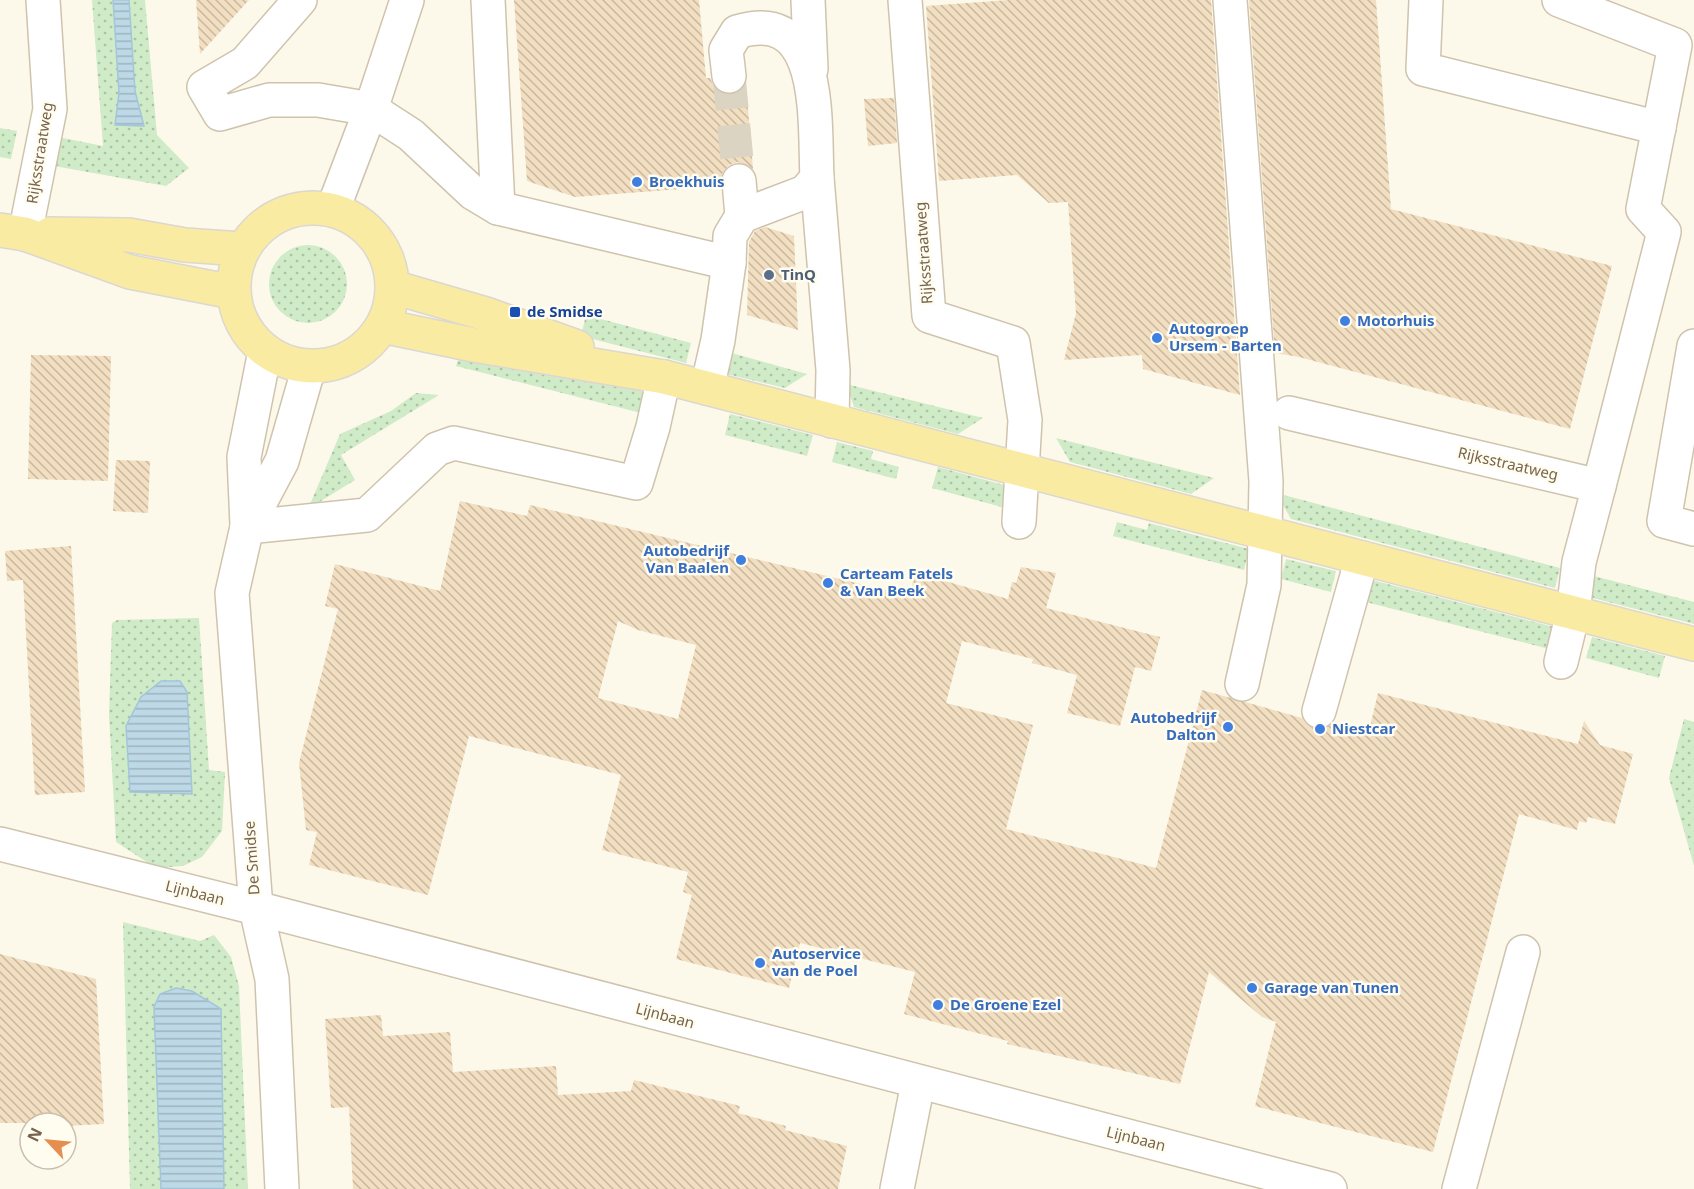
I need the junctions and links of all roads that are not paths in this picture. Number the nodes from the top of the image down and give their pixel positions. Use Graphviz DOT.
graph roads {
  1 [pos="43,0"];
  2 [pos="300,0"];
  3 [pos="407,0"];
  4 [pos="488,0"];
  5 [pos="808,0"];
  6 [pos="905,0"];
  7 [pos="1230,0"];
  8 [pos="1426,0"];
  9 [pos="1559,0"];
  10 [pos="812,74"];
  11 [pos="729,76"];
  12 [pos="371,109"];
  13 [pos="1659,129"];
  14 [pos="817,178"];
  15 [pos="739,181"];
  16 [pos="498,208"];
  17 [pos="333,209"];
  18 [pos="742,216"];
  19 [pos="12,232"];
  20 [pos="242,249"];
  21 [pos="729,263"];
  22 [pos="393,287"];
  23 [pos="232,292"];
  24 [pos="382,326"];
  25 [pos="1694,346"];
  26 [pos="265,351"];
  27 [pos="309,367"];
  28 [pos="664,377"];
  29 [pos="707,388"];
  30 [pos="1289,413"];
  31 [pos="832,421"];
  32 [pos="1022,470"];
  33 [pos="1599,486"];
  34 [pos="1019,522"];
  35 [pos="247,527"];
  36 [pos="1694,529"];
  37 [pos="1266,533"];
  38 [pos="1362,558"];
  39 [pos="1573,613"];
  40 [pos="1694,644"];
  41 [pos="1561,662"];
  42 [pos="1242,684"];
  43 [pos="1319,711"];
  44 [pos="0,844"];
  45 [pos="256,908"];
  46 [pos="1523,952"];
  47 [pos="918,1083"];
  48 [pos="282,1189"];
  49 [pos="897,1189"];
  50 [pos="1330,1189"];
  51 [pos="1459,1189"];
  1 -- 19 [label="street, Rijksstraatweg"];
  2 -- 12 [label="street"];
  3 -- 12 [label="street"];
  4 -- 16 [label="street"];
  5 -- 10 [label="street"];
  6 -- 32 [label="street, Rijksstraatweg"];
  7 -- 37 [label="street"];
  8 -- 13 [label="street"];
  9 -- 13 [label="street"];
  10 -- 11 [label="street"];
  10 -- 14 [label="street"];
  12 -- 16 [label="street"];
  12 -- 17 [label="street"];
  13 -- 33 [label="street"];
  14 -- 18 [label="street"];
  14 -- 31 [label="street"];
  15 -- 18 [label="street"];
  16 -- 21 [label="street"];
  17 -- 20 [label="main road"];
  17 -- 22 [label="main road"];
  18 -- 21 [label="street"];
  19 -- 20 [label="main road"];
  19 -- 23 [label="main road"];
  20 -- 23 [label="main road"];
  21 -- 29 [label="street"];
  22 -- 24 [label="main road"];
  22 -- 28 [label="main road"];
  23 -- 26 [label="main road"];
  24 -- 27 [label="main road"];
  24 -- 28 [label="main road"];
  25 -- 36 [label="street"];
  26 -- 27 [label="main road"];
  26 -- 35 [label="street, De Smidse"];
  27 -- 35 [label="street, De Smidse"];
  28 -- 29 [label="main road"];
  28 -- 35 [label="street"];
  29 -- 31 [label="main road"];
  30 -- 33 [label="street, Rijksstraatweg"];
  31 -- 32 [label="main road"];
  32 -- 34 [label="street"];
  32 -- 37 [label="main road"];
  33 -- 39 [label="street"];
  35 -- 45 [label="street, De Smidse"];
  37 -- 38 [label="main road"];
  37 -- 42 [label="street"];
  38 -- 39 [label="main road"];
  38 -- 43 [label="street"];
  39 -- 40 [label="main road"];
  39 -- 41 [label="street"];
  44 -- 45 [label="street, Lijnbaan"];
  45 -- 47 [label="street, Lijnbaan"];
  45 -- 48 [label="street, De Smidse"];
  46 -- 51 [label="street"];
  47 -- 49 [label="street"];
  47 -- 50 [label="street, Lijnbaan"];
}
